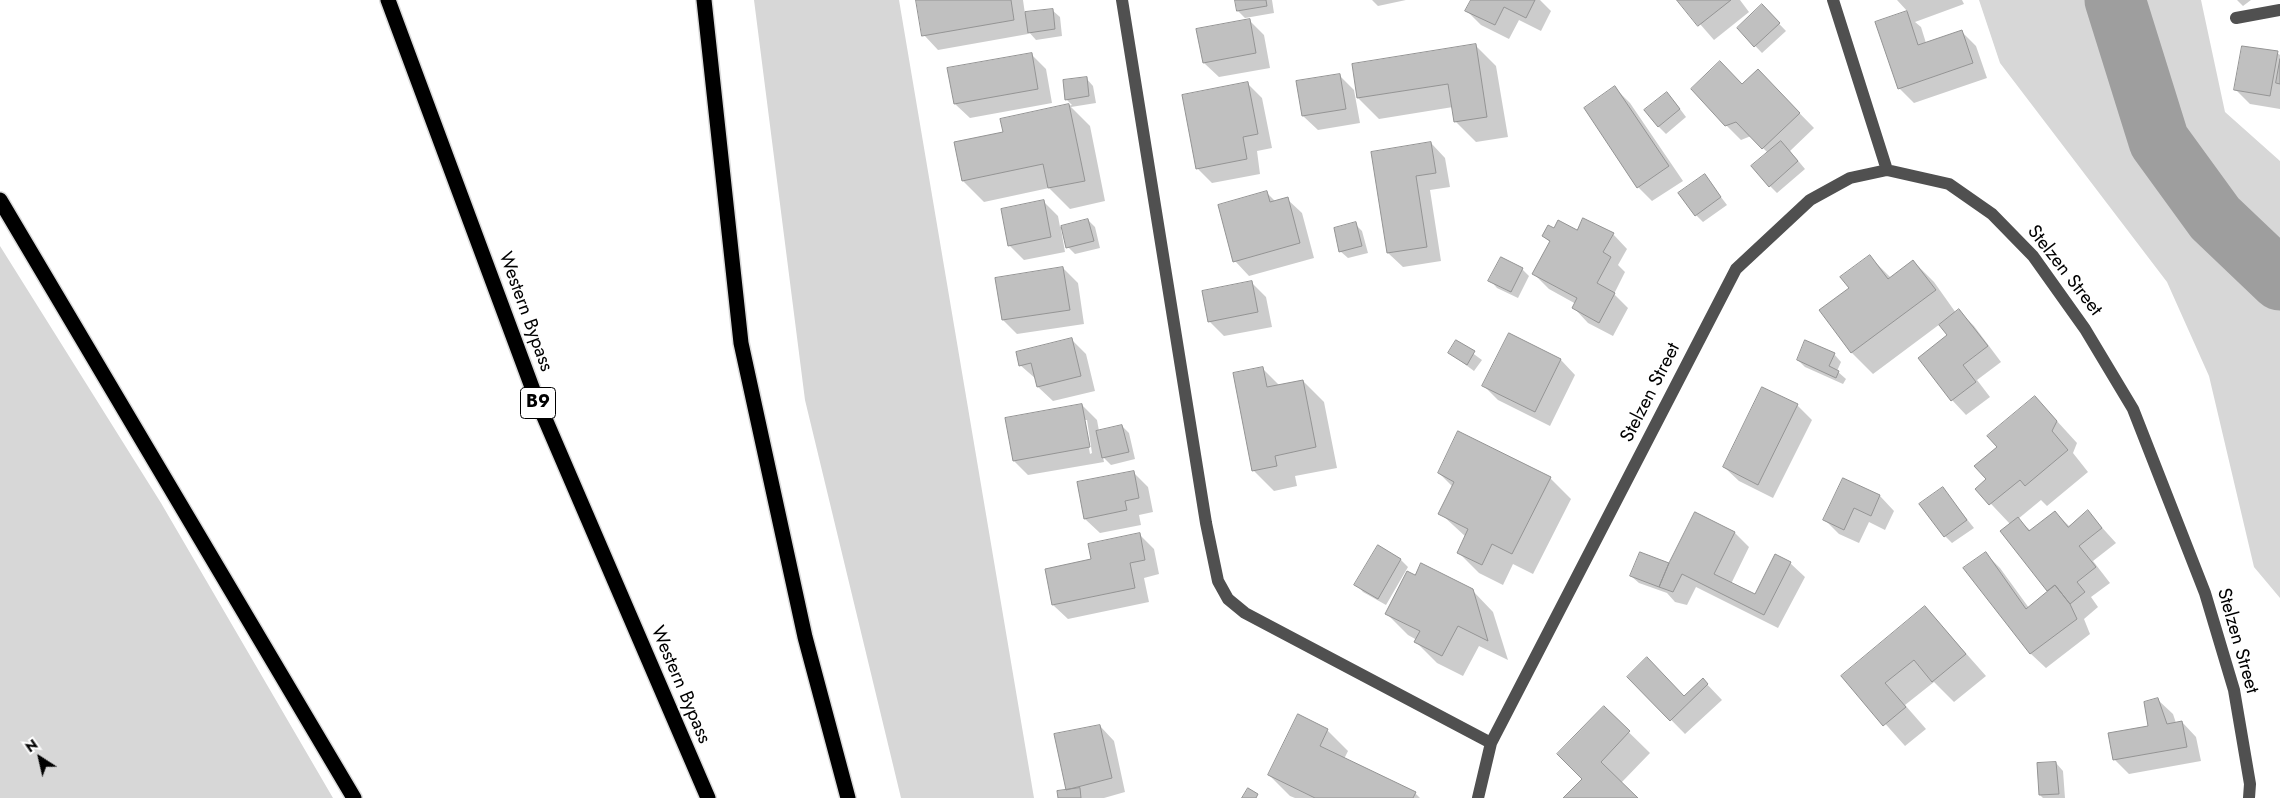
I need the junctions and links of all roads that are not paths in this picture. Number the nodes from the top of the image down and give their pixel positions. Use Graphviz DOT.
graph roads {
  1 [pos="388,0"];
  2 [pos="704,0"];
  3 [pos="1122,0"];
  4 [pos="1833,0"];
  5 [pos="2280,10"];
  6 [pos="2236,18"];
  7 [pos="1887,170"];
  8 [pos="0,200"];
  9 [pos="1491,743"];
  10 [pos="354,798"];
  11 [pos="708,798"];
  12 [pos="848,798"];
  13 [pos="1478,798"];
  14 [pos="2249,798"];
  1 -- 11 [label="highway, Western Bypass / B9"];
  2 -- 12 [label="highway"];
  3 -- 9 [label="street"];
  4 -- 7 [label="street"];
  5 -- 6 [label="street"];
  7 -- 9 [label="street, Stelzen Street"];
  7 -- 14 [label="street, Stelzen Street"];
  8 -- 10 [label="highway"];
  9 -- 13 [label="street, Stelzen Street"];
}
